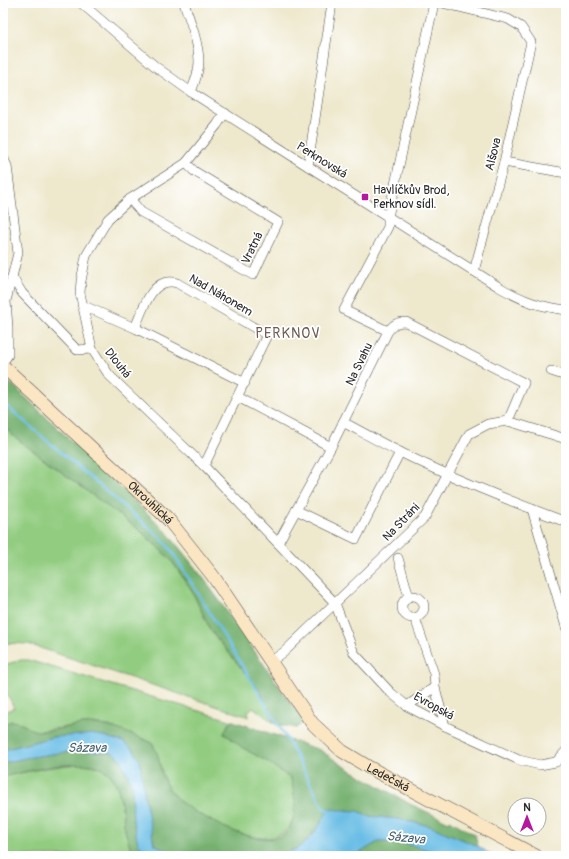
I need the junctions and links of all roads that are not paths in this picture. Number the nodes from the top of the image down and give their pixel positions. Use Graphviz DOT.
graph roads {
  1 [pos="81,3"];
  2 [pos="184,3"];
  3 [pos="332,3"];
  4 [pos="434,3"];
  5 [pos="442,3"];
  6 [pos="191,92"];
  7 [pos="225,113"];
  8 [pos="3,157"];
  9 [pos="504,162"];
  10 [pos="186,163"];
  11 [pos="308,166"];
  12 [pos="566,173"];
  13 [pos="130,199"];
  14 [pos="388,217"];
  15 [pos="474,271"];
  16 [pos="12,277"];
  17 [pos="82,305"];
  18 [pos="566,310"];
  19 [pos="134,328"];
  20 [pos="388,331"];
  21 [pos="92,349"];
  22 [pos="3,362"];
  23 [pos="3,366"];
  24 [pos="551,371"];
  25 [pos="566,376"];
  26 [pos="244,383"];
  27 [pos="238,397"];
  28 [pos="508,421"];
  29 [pos="343,422"];
  30 [pos="566,439"];
  31 [pos="331,447"];
  32 [pos="400,452"];
  33 [pos="204,466"];
  34 [pos="449,474"];
  35 [pos="532,509"];
  36 [pos="296,510"];
  37 [pos="566,522"];
  38 [pos="278,543"];
  39 [pos="398,558"];
  40 [pos="409,597"];
  41 [pos="335,603"];
  42 [pos="415,618"];
  43 [pos="566,627"];
  44 [pos="270,662"];
  45 [pos="435,687"];
  46 [pos="407,706"];
  47 [pos="445,726"];
  48 [pos="566,751"];
  49 [pos="536,856"];
  1 -- 6 [label="street, Perknovská"];
  2 -- 6 [label="street"];
  3 -- 11 [label="street"];
  4 -- 14 [label="street"];
  5 -- 9 [label="street, Alšova"];
  6 -- 7 [label="street, Perknovská"];
  7 -- 10 [label="street, Dlouhá"];
  7 -- 11 [label="street, Perknovská"];
  8 -- 16 [label="street"];
  9 -- 12 [label="street"];
  9 -- 15 [label="street, Alšova"];
  10 -- 13 [label="street, Dlouhá"];
  10 -- 13 [label="street, Vratná"];
  11 -- 14 [label="street, Perknovská"];
  13 -- 17 [label="street, Dlouhá"];
  14 -- 15 [label="street, Perknovská"];
  14 -- 20 [label="street"];
  15 -- 18 [label="street, Perknovská"];
  16 -- 21 [label="street"];
  16 -- 22 [label="street"];
  17 -- 19 [label="street"];
  17 -- 21 [label="street, Dlouhá"];
  19 -- 26 [label="street"];
  19 -- 26 [label="street, Nad Náhonem"];
  20 -- 28 [label="street"];
  20 -- 29 [label="street, Na Svahu"];
  21 -- 33 [label="street, Dlouhá"];
  23 -- 44 [label="main road, Okrouhlická"];
  24 -- 25 [label="street"];
  26 -- 27 [label="street"];
  27 -- 31 [label="street"];
  27 -- 33 [label="street"];
  28 -- 30 [label="street, Na Stráni"];
  28 -- 34 [label="street, Na Stráni"];
  29 -- 31 [label="street, Na Svahu"];
  29 -- 32 [label="street"];
  31 -- 36 [label="street, Na Svahu"];
  32 -- 34 [label="street"];
  32 -- 36 [label="street"];
  33 -- 38 [label="street, Dlouhá"];
  34 -- 35 [label="street"];
  34 -- 41 [label="street, Na Stráni"];
  35 -- 37 [label="street"];
  35 -- 43 [label="street"];
  36 -- 38 [label="street, Na Svahu"];
  38 -- 41 [label="street, Dlouhá"];
  39 -- 40 [label="street"];
  40 -- 42 [label="street"];
  40 -- 42 [label="street"];
  41 -- 44 [label="street, Na Stráni"];
  41 -- 46 [label="street, Evropská"];
  42 -- 45 [label="street"];
  44 -- 49 [label="main road, Ledečská"];
  45 -- 46 [label="street"];
  45 -- 47 [label="street"];
  46 -- 47 [label="street, Evropská"];
  47 -- 48 [label="street, Evropská"];
}
